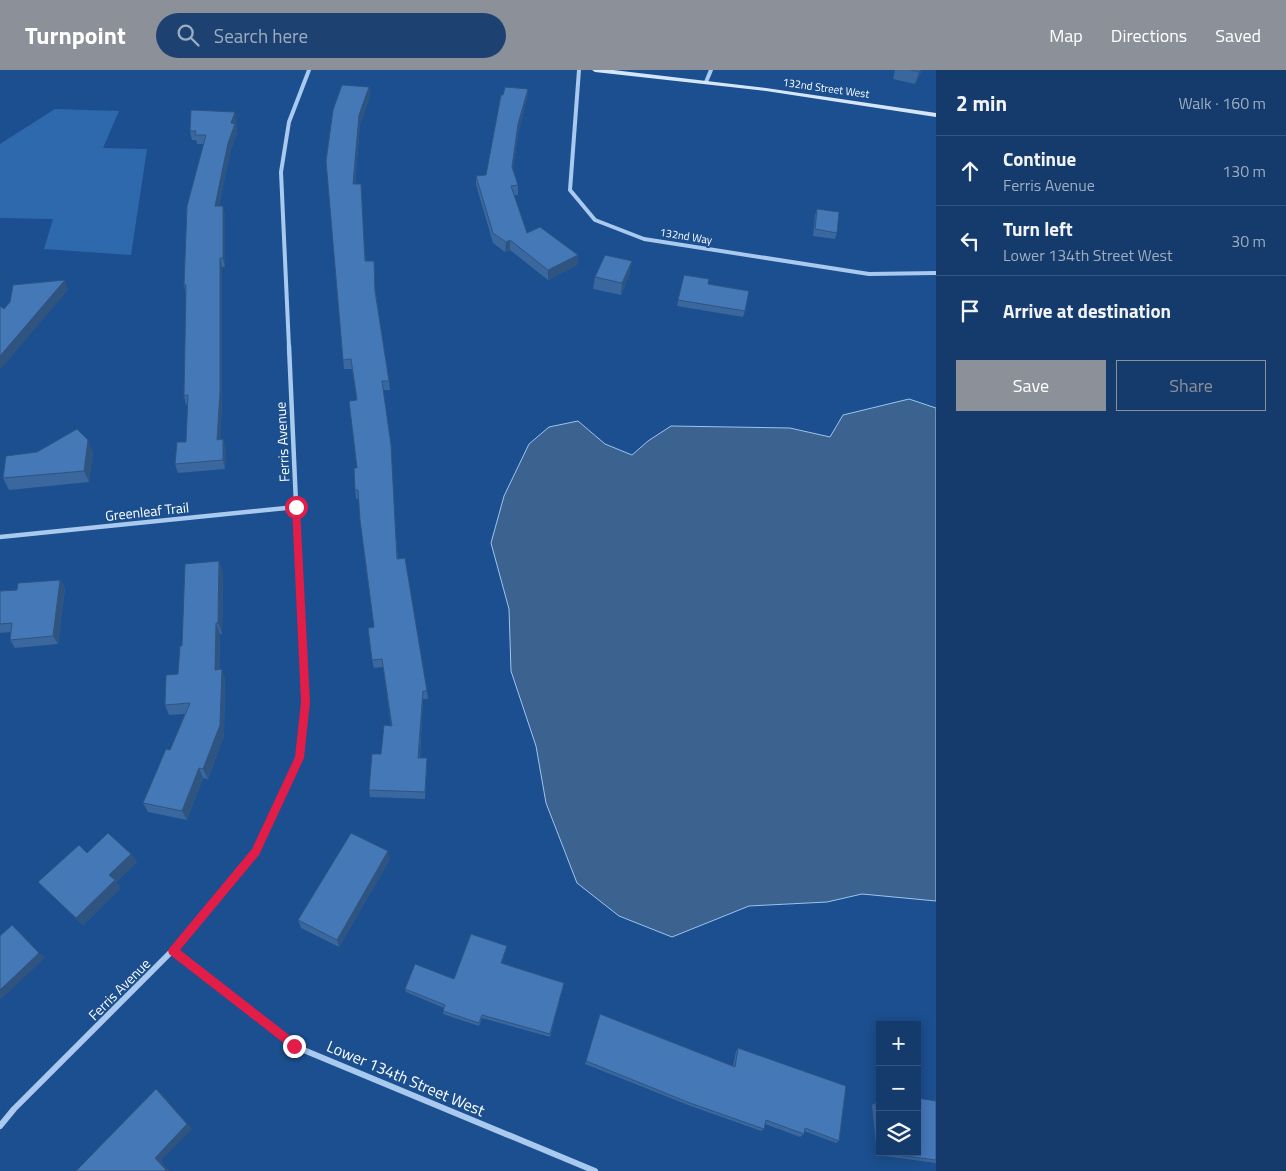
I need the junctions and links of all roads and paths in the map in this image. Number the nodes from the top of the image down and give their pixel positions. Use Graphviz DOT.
graph roads {
  1 [pos="309,70"];
  2 [pos="578,70"];
  3 [pos="595,70"];
  4 [pos="711,70"];
  5 [pos="706,82"];
  6 [pos="936,115"];
  7 [pos="936,272"];
  8 [pos="296,507"];
  9 [pos="0,537"];
  10 [pos="173,950"];
  11 [pos="0,1126"];
  12 [pos="595,1171"];
  1 -- 8 [label="street, Ferris Avenue"];
  2 -- 7 [label="street, 132nd Way"];
  3 -- 5 [label="street, 132nd Street West"];
  4 -- 5 [label="street"];
  5 -- 6 [label="street, 132nd Street West"];
  8 -- 9 [label="street, Greenleaf Trail"];
  8 -- 10 [label="street, Ferris Avenue"];
  10 -- 11 [label="street, Ferris Avenue"];
  10 -- 12 [label="street, Lower 134th Street West"];
}
